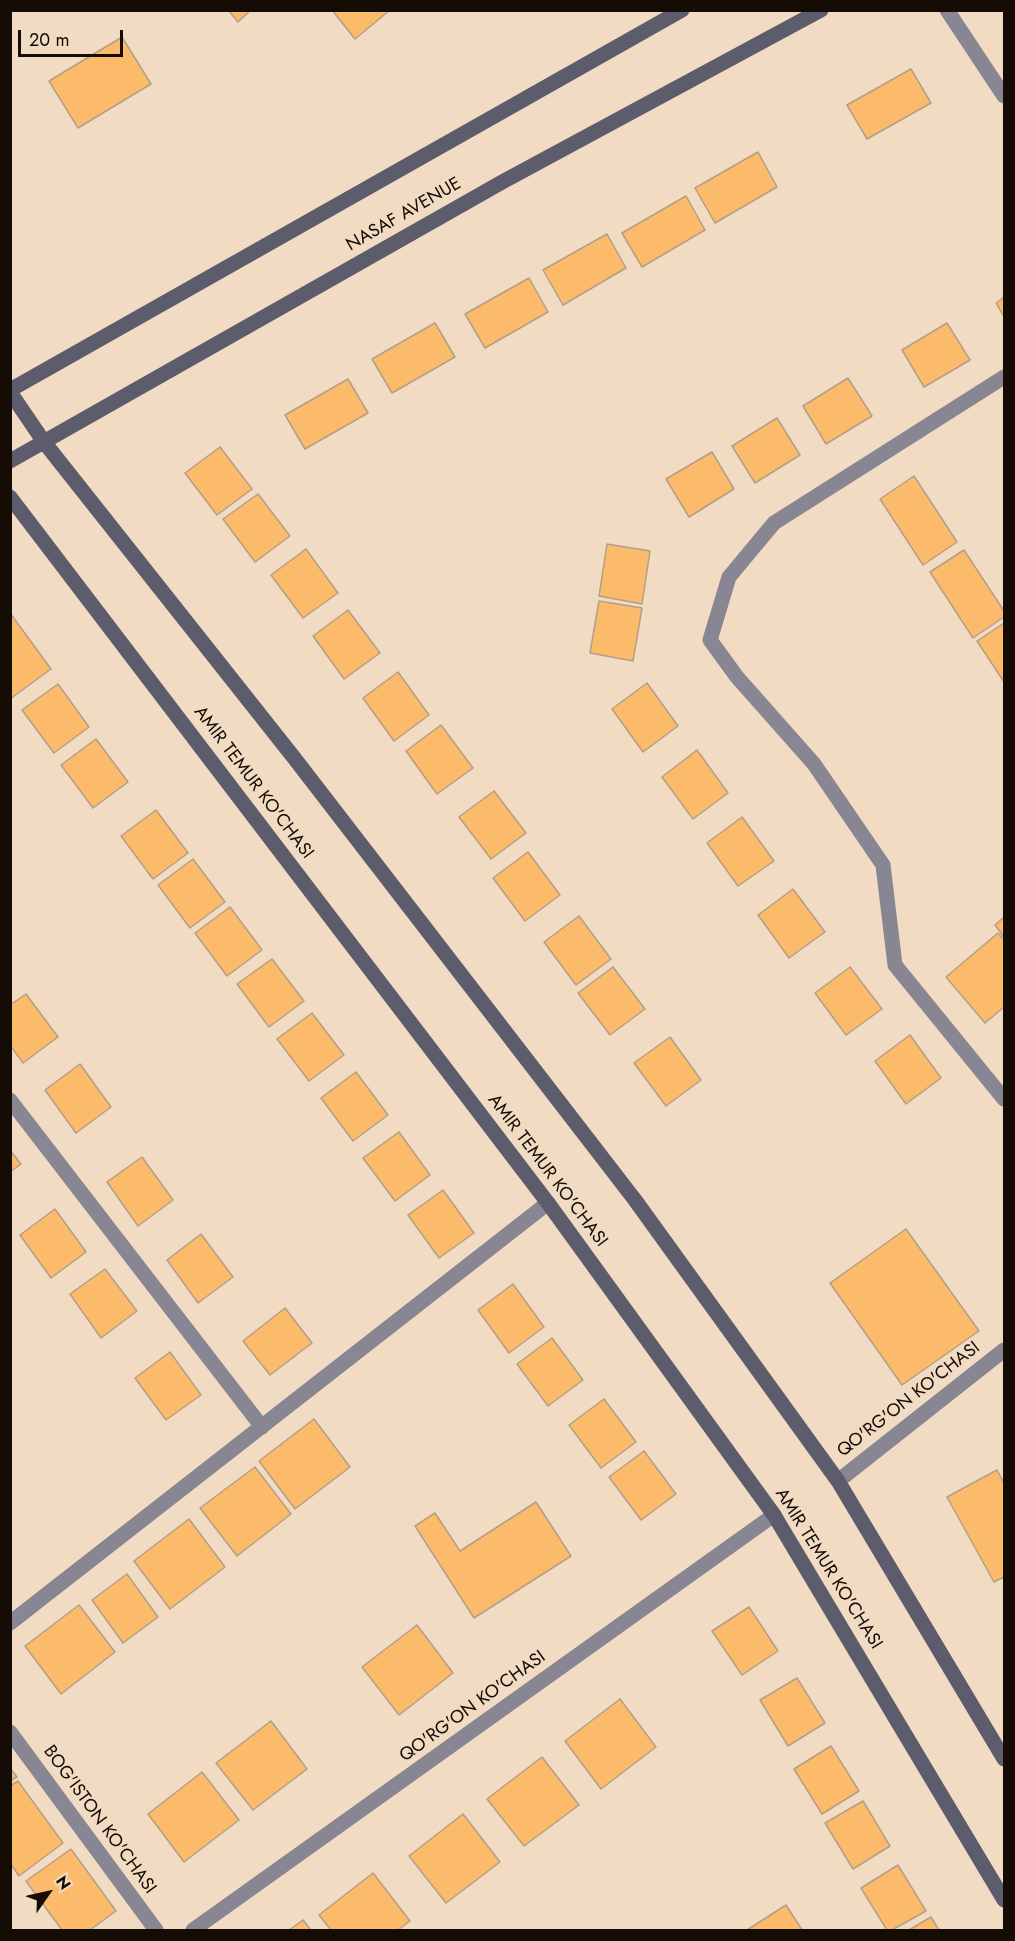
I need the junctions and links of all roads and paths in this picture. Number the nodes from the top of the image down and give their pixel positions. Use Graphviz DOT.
graph roads {
  1 [pos="682,10"];
  2 [pos="821,10"];
  3 [pos="947,10"];
  4 [pos="1005,96"];
  5 [pos="1005,377"];
  6 [pos="10,391"];
  7 [pos="44,442"];
  8 [pos="10,461"];
  9 [pos="10,497"];
  10 [pos="1005,1099"];
  11 [pos="10,1100"];
  12 [pos="548,1203"];
  13 [pos="1005,1350"];
  14 [pos="262,1428"];
  15 [pos="838,1481"];
  16 [pos="774,1515"];
  17 [pos="10,1623"];
  18 [pos="10,1732"];
  19 [pos="1005,1759"];
  20 [pos="1005,1900"];
  21 [pos="156,1930"];
  22 [pos="194,1930"];
  1 -- 6 [label="main road"];
  2 -- 7 [label="main road, NASAF AVENUE"];
  3 -- 4 [label="street"];
  5 -- 10 [label="street"];
  6 -- 7 [label="main road"];
  7 -- 8 [label="main road, NASAF AVENUE"];
  7 -- 15 [label="main road"];
  9 -- 12 [label="main road, AMIR TEMUR KO'CHASI"];
  11 -- 14 [label="street"];
  12 -- 14 [label="street"];
  12 -- 16 [label="main road, AMIR TEMUR KO'CHASI"];
  13 -- 15 [label="street, QO'RG'ON KO'CHASI"];
  14 -- 17 [label="street"];
  15 -- 19 [label="main road"];
  16 -- 20 [label="main road, AMIR TEMUR KO'CHASI"];
  16 -- 22 [label="street, QO'RG'ON KO'CHASI"];
  18 -- 21 [label="street, BOG'ISTON KO'CHASI"];
}
